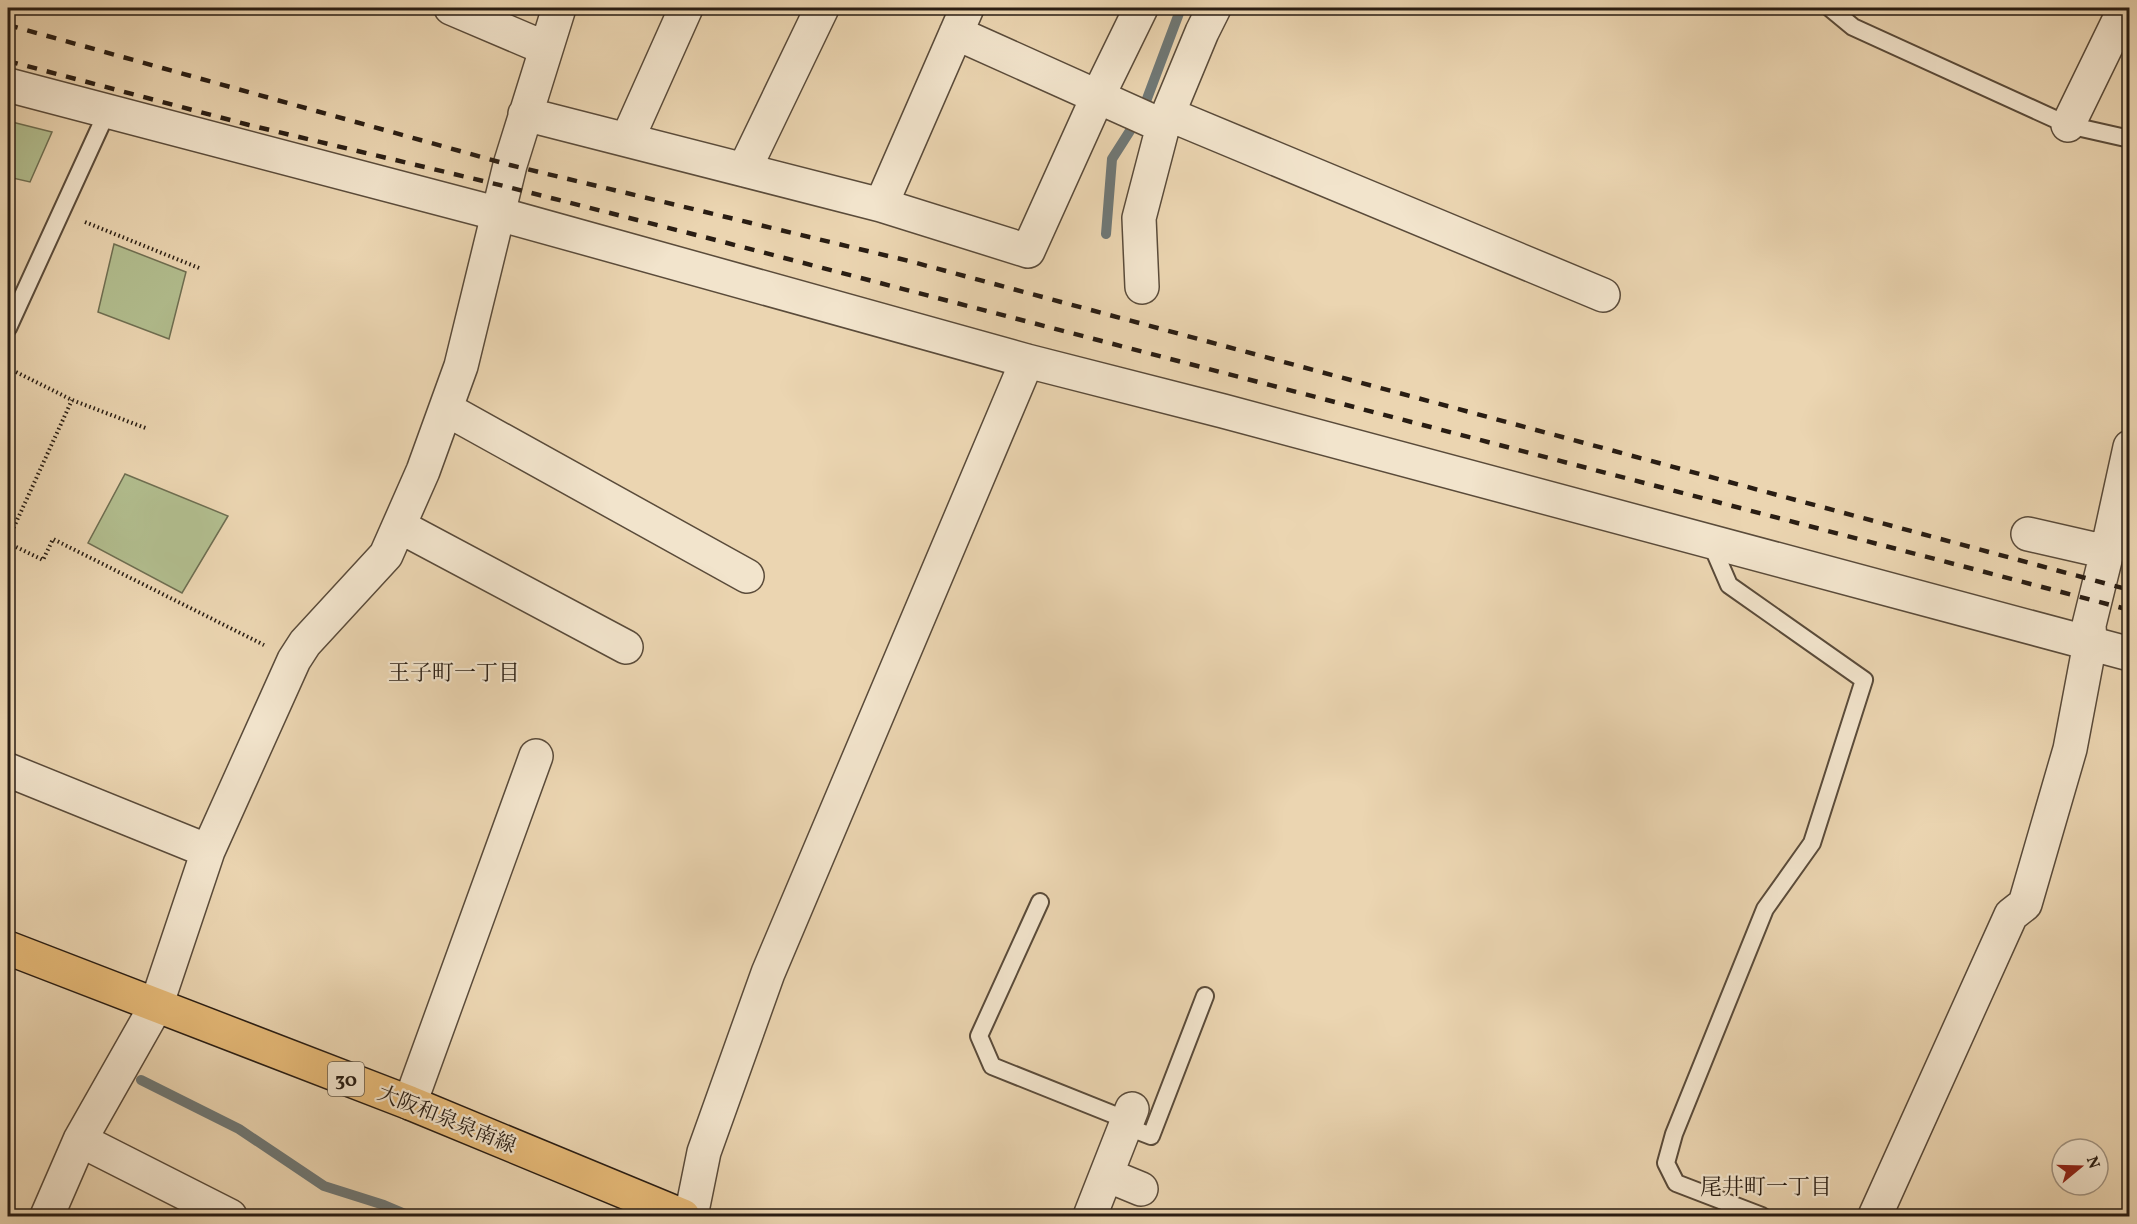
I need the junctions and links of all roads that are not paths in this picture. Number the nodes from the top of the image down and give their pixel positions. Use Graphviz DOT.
graph roads {
  1 [pos="451,8"];
  2 [pos="559,8"];
  3 [pos="686,8"];
  4 [pos="822,8"];
  5 [pos="1142,8"];
  6 [pos="1214,8"];
  7 [pos="1830,8"];
  8 [pos="2125,8"];
  9 [pos="962,20"];
  10 [pos="545,48"];
  11 [pos="8,86"];
  12 [pos="1109,101"];
  13 [pos="107,112"];
  14 [pos="525,114"];
  15 [pos="1164,122"];
  16 [pos="2068,125"];
  17 [pos="2130,139"];
  18 [pos="627,140"];
  19 [pos="744,170"];
  20 [pos="881,205"];
  21 [pos="499,214"];
  22 [pos="1142,287"];
  23 [pos="1603,296"];
  24 [pos="8,328"];
  25 [pos="1027,361"];
  26 [pos="446,409"];
  27 [pos="2130,447"];
  28 [pos="399,526"];
  29 [pos="2028,534"];
  30 [pos="1710,542"];
  31 [pos="2108,552"];
  32 [pos="747,576"];
  33 [pos="2090,643"];
  34 [pos="627,647"];
  35 [pos="2130,654"];
  36 [pos="536,756"];
  37 [pos="8,770"];
  38 [pos="208,851"];
  39 [pos="1041,902"];
  40 [pos="8,948"];
  41 [pos="1205,996"];
  42 [pos="156,1006"];
  43 [pos="410,1103"];
  44 [pos="1128,1119"];
  45 [pos="80,1140"];
  46 [pos="1107,1175"];
  47 [pos="1141,1189"];
  48 [pos="47,1216"];
  49 [pos="230,1216"];
  50 [pos="683,1216"];
  51 [pos="691,1216"];
  52 [pos="1090,1216"];
  53 [pos="1762,1216"];
  54 [pos="1875,1216"];
  1 -- 10 [label="street"];
  2 -- 10 [label="street"];
  3 -- 18 [label="street"];
  4 -- 19 [label="street"];
  5 -- 12 [label="street"];
  6 -- 15 [label="street"];
  7 -- 16 [label="lane"];
  8 -- 16 [label="street"];
  9 -- 12 [label="street"];
  9 -- 20 [label="street"];
  10 -- 14 [label="street"];
  11 -- 13 [label="street"];
  12 -- 15 [label="street"];
  12 -- 20 [label="street"];
  13 -- 21 [label="street"];
  13 -- 24 [label="lane"];
  14 -- 18 [label="street"];
  14 -- 21 [label="street"];
  15 -- 22 [label="street"];
  15 -- 23 [label="street"];
  16 -- 17 [label="lane"];
  18 -- 19 [label="street"];
  19 -- 20 [label="street"];
  21 -- 25 [label="street"];
  21 -- 26 [label="street"];
  25 -- 30 [label="street"];
  25 -- 51 [label="street"];
  26 -- 28 [label="street"];
  26 -- 32 [label="street"];
  27 -- 31 [label="street"];
  28 -- 34 [label="street"];
  28 -- 38 [label="street"];
  29 -- 31 [label="street"];
  30 -- 33 [label="street"];
  30 -- 53 [label="lane"];
  31 -- 33 [label="street"];
  33 -- 35 [label="street"];
  33 -- 54 [label="street"];
  36 -- 43 [label="street"];
  37 -- 38 [label="street"];
  38 -- 42 [label="street"];
  39 -- 44 [label="lane"];
  40 -- 42 [label="main road, 大阪和泉泉南線 / 30"];
  41 -- 44 [label="lane"];
  42 -- 43 [label="main road, 大阪和泉泉南線 / 30"];
  42 -- 45 [label="street"];
  43 -- 50 [label="main road, 大阪和泉泉南線 / 30"];
  44 -- 46 [label="street"];
  45 -- 48 [label="street"];
  45 -- 49 [label="street"];
  46 -- 47 [label="street"];
  46 -- 52 [label="street"];
}
